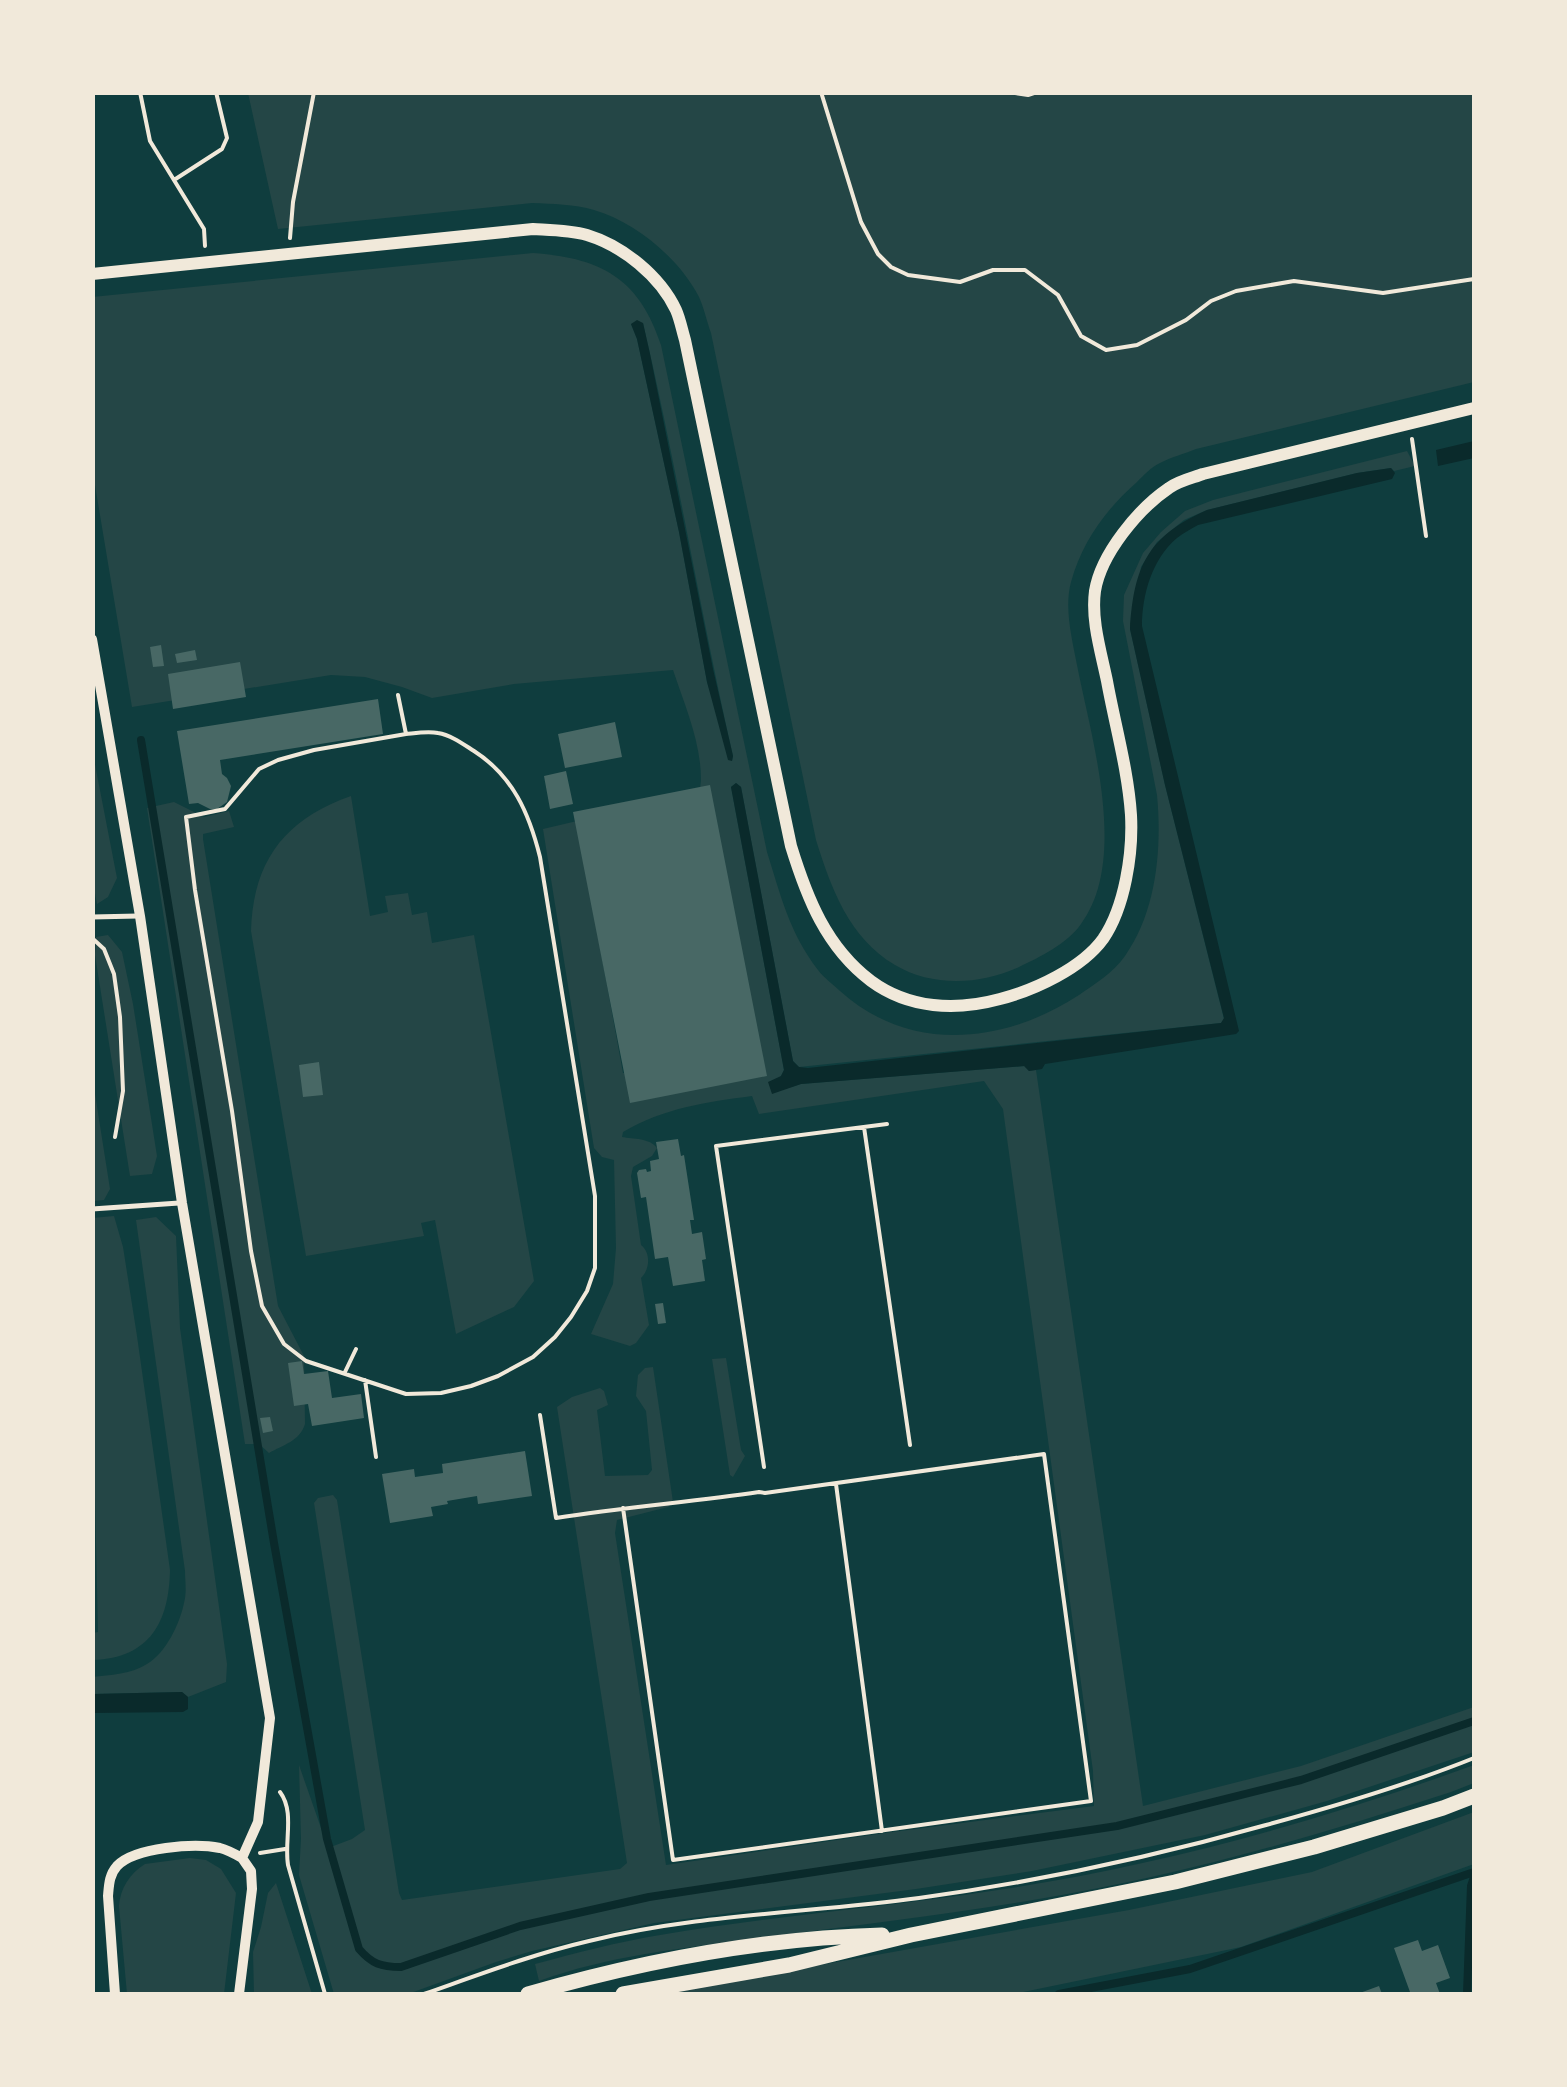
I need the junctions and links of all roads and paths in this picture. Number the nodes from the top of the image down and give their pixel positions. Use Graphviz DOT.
graph roads {
  1 [pos="140,92"];
  2 [pos="216,92"];
  3 [pos="314,92"];
  4 [pos="821,92"];
  5 [pos="1009,92"];
  6 [pos="1036,92"];
  7 [pos="174,180"];
  8 [pos="290,238"];
  9 [pos="206,247"];
  10 [pos="92,274"];
  11 [pos="1474,279"];
  12 [pos="1474,408"];
  13 [pos="1410,424"];
  14 [pos="1426,536"];
  15 [pos="92,639"];
  16 [pos="398,695"];
  17 [pos="406,734"];
  18 [pos="140,916"];
  19 [pos="92,917"];
  20 [pos="92,938"];
  21 [pos="887,1124"];
  22 [pos="864,1127"];
  23 [pos="115,1137"];
  24 [pos="182,1203"];
  25 [pos="92,1208"];
  26 [pos="356,1349"];
  27 [pos="344,1373"];
  28 [pos="365,1380"];
  29 [pos="540,1415"];
  30 [pos="910,1445"];
  31 [pos="376,1457"];
  32 [pos="764,1467"];
  33 [pos="836,1484"];
  34 [pos="623,1508"];
  35 [pos="1474,1758"];
  36 [pos="265,1775"];
  37 [pos="1474,1796"];
  38 [pos="882,1831"];
  39 [pos="242,1858"];
  40 [pos="910,1934"];
  41 [pos="115,1994"];
  42 [pos="239,1994"];
  43 [pos="325,1994"];
  44 [pos="424,1994"];
  45 [pos="528,1994"];
  46 [pos="623,1994"];
  1 -- 7 [label="path"];
  2 -- 7 [label="path"];
  3 -- 8 [label="path"];
  4 -- 11 [label="path"];
  5 -- 6 [label="path"];
  7 -- 9 [label="path"];
  10 -- 13 [label="street"];
  12 -- 13 [label="street"];
  13 -- 14 [label="path"];
  15 -- 18 [label="street"];
  16 -- 17 [label="path"];
  17 -- 27 [label="path"];
  17 -- 28 [label="path"];
  18 -- 19 [label="lane"];
  18 -- 24 [label="street"];
  20 -- 23 [label="path"];
  21 -- 22 [label="path"];
  22 -- 30 [label="path"];
  22 -- 32 [label="path"];
  24 -- 25 [label="lane"];
  24 -- 36 [label="street"];
  26 -- 27 [label="path"];
  27 -- 28 [label="path"];
  28 -- 31 [label="path"];
  29 -- 34 [label="path"];
  33 -- 34 [label="path"];
  33 -- 38 [label="path"];
  33 -- 38 [label="path"];
  34 -- 38 [label="path"];
  35 -- 44 [label="path"];
  36 -- 39 [label="street"];
  36 -- 43 [label="path"];
  37 -- 40 [label="main road"];
  39 -- 41 [label="street"];
  39 -- 42 [label="street"];
  40 -- 45 [label="main road"];
  40 -- 46 [label="main road"];
}
